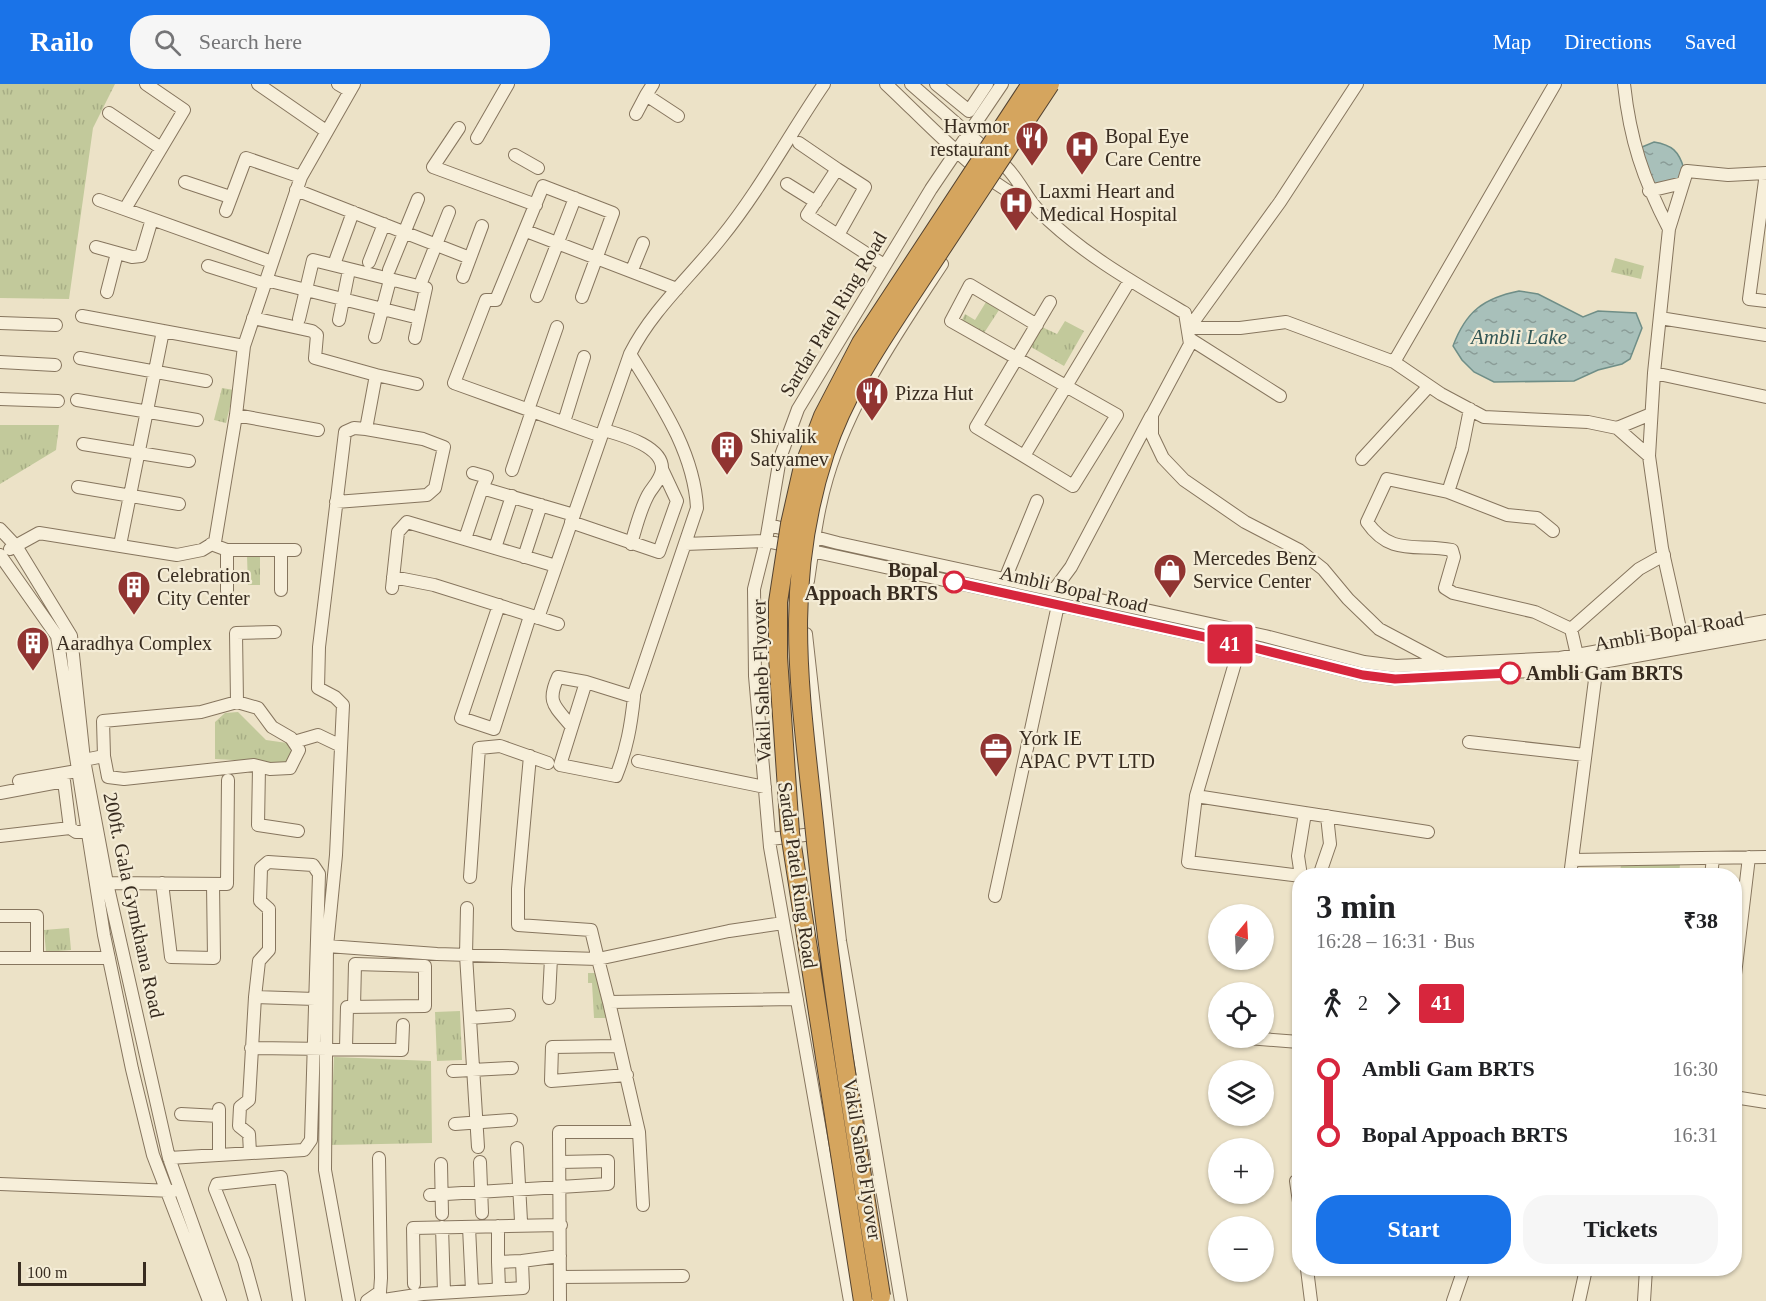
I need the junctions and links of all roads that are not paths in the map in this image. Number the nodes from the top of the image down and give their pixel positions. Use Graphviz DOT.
graph roads {
  1 [pos="146,84"];
  2 [pos="258,84"];
  3 [pos="338,84"];
  4 [pos="508,84"];
  5 [pos="653,84"];
  6 [pos="824,84"];
  7 [pos="886,84"];
  8 [pos="911,84"];
  9 [pos="936,84"];
  10 [pos="987,84"];
  11 [pos="1002,84"];
  12 [pos="1030,84"];
  13 [pos="1050,84"];
  14 [pos="1056,84"];
  15 [pos="1357,84"];
  16 [pos="1555,84"];
  17 [pos="1624,84"];
  18 [pos="352,87"];
  19 [pos="646,95"];
  20 [pos="109,113"];
  21 [pos="636,114"];
  22 [pos="678,116"];
  23 [pos="459,128"];
  24 [pos="326,131"];
  25 [pos="967,133"];
  26 [pos="477,138"];
  27 [pos="799,143"];
  28 [pos="161,148"];
  29 [pos="956,150"];
  30 [pos="515,155"];
  31 [pos="1006,167"];
  32 [pos="538,168"];
  33 [pos="837,169"];
  34 [pos="1766,172"];
  35 [pos="301,177"];
  36 [pos="185,182"];
  37 [pos="996,182"];
  38 [pos="1683,183"];
  39 [pos="787,184"];
  40 [pos="296,190"];
  41 [pos="1649,190"];
  42 [pos="230,197"];
  43 [pos="575,198"];
  44 [pos="418,199"];
  45 [pos="99,200"];
  46 [pos="816,202"];
  47 [pos="1032,203"];
  48 [pos="536,205"];
  49 [pos="125,209"];
  50 [pos="226,211"];
  51 [pos="352,212"];
  52 [pos="449,212"];
  53 [pos="152,219"];
  54 [pos="384,224"];
  55 [pos="482,226"];
  56 [pos="1669,228"];
  57 [pos="526,231"];
  58 [pos="404,232"];
  59 [pos="838,235"];
  60 [pos="558,242"];
  61 [pos="643,243"];
  62 [pos="436,245"];
  63 [pos="96,247"];
  64 [pos="117,253"];
  65 [pos="596,256"];
  66 [pos="470,258"];
  67 [pos="336,259"];
  68 [pos="272,262"];
  69 [pos="369,262"];
  70 [pos="884,265"];
  71 [pos="208,266"];
  72 [pos="349,270"];
  73 [pos="632,270"];
  74 [pos="390,275"];
  75 [pos="463,277"];
  76 [pos="423,280"];
  77 [pos="1130,280"];
  78 [pos="265,282"];
  79 [pos="677,289"];
  80 [pos="306,290"];
  81 [pos="107,292"];
  82 [pos="537,296"];
  83 [pos="582,297"];
  84 [pos="343,299"];
  85 [pos="1766,301"];
  86 [pos="1050,302"];
  87 [pos="382,309"];
  88 [pos="82,316"];
  89 [pos="253,318"];
  90 [pos="419,318"];
  91 [pos="1660,318"];
  92 [pos="299,319"];
  93 [pos="339,320"];
  94 [pos="0,323"];
  95 [pos="56,325"];
  96 [pos="1037,325"];
  97 [pos="557,327"];
  98 [pos="163,331"];
  99 [pos="0,334"];
  100 [pos="1190,334"];
  101 [pos="1766,335"];
  102 [pos="375,337"];
  103 [pos="415,338"];
  104 [pos="244,346"];
  105 [pos="630,354"];
  106 [pos="584,357"];
  107 [pos="80,358"];
  108 [pos="1019,358"];
  109 [pos="0,362"];
  110 [pos="1394,362"];
  111 [pos="55,365"];
  112 [pos="155,372"];
  113 [pos="1654,373"];
  114 [pos="376,375"];
  115 [pos="206,381"];
  116 [pos="417,384"];
  117 [pos="1066,385"];
  118 [pos="1429,386"];
  119 [pos="1280,396"];
  120 [pos="1766,397"];
  121 [pos="0,399"];
  122 [pos="77,400"];
  123 [pos="58,401"];
  124 [pos="1470,409"];
  125 [pos="530,411"];
  126 [pos="147,412"];
  127 [pos="1651,414"];
  128 [pos="236,415"];
  129 [pos="1152,415"];
  130 [pos="197,420"];
  131 [pos="564,422"];
  132 [pos="1617,428"];
  133 [pos="366,429"];
  134 [pos="318,430"];
  135 [pos="603,433"];
  136 [pos="83,444"];
  137 [pos="138,453"];
  138 [pos="1024,456"];
  139 [pos="1649,456"];
  140 [pos="1362,459"];
  141 [pos="189,461"];
  142 [pos="662,469"];
  143 [pos="512,470"];
  144 [pos="472,473"];
  145 [pos="78,487"];
  146 [pos="482,488"];
  147 [pos="1448,492"];
  148 [pos="130,496"];
  149 [pos="512,496"];
  150 [pos="1037,501"];
  151 [pos="336,502"];
  152 [pos="179,504"];
  153 [pos="541,505"];
  154 [pos="573,519"];
  155 [pos="769,525"];
  156 [pos="0,529"];
  157 [pos="1554,531"];
  158 [pos="816,537"];
  159 [pos="465,539"];
  160 [pos="766,541"];
  161 [pos="631,543"];
  162 [pos="211,544"];
  163 [pos="685,544"];
  164 [pos="120,545"];
  165 [pos="16,546"];
  166 [pos="495,548"];
  167 [pos="227,550"];
  168 [pos="280,550"];
  169 [pos="295,550"];
  170 [pos="813,550"];
  171 [pos="0,554"];
  172 [pos="1664,555"];
  173 [pos="525,557"];
  174 [pos="556,566"];
  175 [pos="1005,579"];
  176 [pos="281,590"];
  177 [pos="1054,590"];
  178 [pos="227,591"];
  179 [pos="499,605"];
  180 [pos="1058,605"];
  181 [pos="534,617"];
  182 [pos="1766,621"];
  183 [pos="558,624"];
  184 [pos="1571,629"];
  185 [pos="275,632"];
  186 [pos="1766,633"];
  187 [pos="1683,643"];
  188 [pos="1240,646"];
  189 [pos="1577,655"];
  190 [pos="1446,664"];
  191 [pos="1562,664"];
  192 [pos="1597,664"];
  193 [pos="586,682"];
  194 [pos="634,697"];
  195 [pos="237,702"];
  196 [pos="572,727"];
  197 [pos="294,742"];
  198 [pos="1469,742"];
  199 [pos="341,746"];
  200 [pos="1585,755"];
  201 [pos="104,756"];
  202 [pos="530,756"];
  203 [pos="638,761"];
  204 [pos="548,763"];
  205 [pos="80,765"];
  206 [pos="259,767"];
  207 [pos="228,780"];
  208 [pos="0,784"];
  209 [pos="765,787"];
  210 [pos="0,793"];
  211 [pos="1196,796"];
  212 [pos="1305,813"];
  213 [pos="1327,816"];
  214 [pos="70,828"];
  215 [pos="298,831"];
  216 [pos="87,832"];
  217 [pos="829,832"];
  218 [pos="1428,832"];
  219 [pos="0,836"];
  220 [pos="770,839"];
  221 [pos="1766,857"];
  222 [pos="1713,858"];
  223 [pos="1749,858"];
  224 [pos="1572,860"];
  225 [pos="1300,868"];
  226 [pos="1322,868"];
  227 [pos="1571,868"];
  228 [pos="1712,868"];
  229 [pos="1292,875"];
  230 [pos="470,877"];
  231 [pos="108,883"];
  232 [pos="162,883"];
  233 [pos="213,884"];
  234 [pos="995,896"];
  235 [pos="467,908"];
  236 [pos="0,916"];
  237 [pos="1742,916"];
  238 [pos="783,923"];
  239 [pos="327,946"];
  240 [pos="466,955"];
  241 [pos="0,958"];
  242 [pos="37,958"];
  243 [pos="109,958"];
  244 [pos="551,958"];
  245 [pos="598,959"];
  246 [pos="255,997"];
  247 [pos="549,998"];
  248 [pos="315,999"];
  249 [pos="797,999"];
  250 [pos="609,1002"];
  251 [pos="354,1006"];
  252 [pos="510,1015"];
  253 [pos="470,1018"];
  254 [pos="403,1025"];
  255 [pos="1274,1040"];
  256 [pos="1292,1041"];
  257 [pos="617,1046"];
  258 [pos="251,1048"];
  259 [pos="346,1048"];
  260 [pos="314,1049"];
  261 [pos="327,1049"];
  262 [pos="512,1068"];
  263 [pos="453,1071"];
  264 [pos="473,1071"];
  265 [pos="627,1075"];
  266 [pos="1742,1098"];
  267 [pos="1766,1102"];
  268 [pos="181,1114"];
  269 [pos="511,1120"];
  270 [pos="476,1123"];
  271 [pos="455,1124"];
  272 [pos="639,1132"];
  273 [pos="478,1147"];
  274 [pos="517,1148"];
  275 [pos="250,1153"];
  276 [pos="219,1155"];
  277 [pos="169,1158"];
  278 [pos="379,1158"];
  279 [pos="480,1162"];
  280 [pos="560,1162"];
  281 [pos="441,1164"];
  282 [pos="0,1184"];
  283 [pos="560,1185"];
  284 [pos="519,1189"];
  285 [pos="174,1191"];
  286 [pos="481,1191"];
  287 [pos="436,1194"];
  288 [pos="644,1205"];
  289 [pos="482,1213"];
  290 [pos="442,1214"];
  291 [pos="521,1221"];
  292 [pos="561,1225"];
  293 [pos="498,1226"];
  294 [pos="442,1227"];
  295 [pos="469,1227"];
  296 [pos="560,1256"];
  297 [pos="522,1261"];
  298 [pos="498,1262"];
  299 [pos="683,1276"];
  300 [pos="1308,1276"];
  301 [pos="1462,1276"];
  302 [pos="1584,1276"];
  303 [pos="1646,1276"];
  304 [pos="560,1277"];
  305 [pos="499,1288"];
  306 [pos="523,1288"];
  307 [pos="472,1290"];
  308 [pos="444,1292"];
  309 [pos="420,1293"];
  310 [pos="881,1296"];
  311 [pos="863,1300"];
  312 [pos="209,1301"];
  313 [pos="220,1301"];
  314 [pos="255,1301"];
  315 [pos="299,1301"];
  316 [pos="350,1301"];
  317 [pos="367,1301"];
  318 [pos="377,1301"];
  319 [pos="523,1301"];
  320 [pos="560,1301"];
  321 [pos="849,1301"];
  322 [pos="901,1301"];
  323 [pos="1311,1301"];
  324 [pos="1453,1301"];
  325 [pos="1579,1301"];
  326 [pos="1644,1301"];
  1 -- 28 [label="street"];
  2 -- 24 [label="street"];
  3 -- 18 [label="street"];
  4 -- 26 [label="street"];
  5 -- 19 [label="street"];
  6 -- 79 [label="street"];
  7 -- 29 [label="street"];
  8 -- 25 [label="street"];
  9 -- 10 [label="street"];
  11 -- 25 [label="street, Sardar Patel Ring Road"];
  12 -- 311 [label="highway, Vakil Saheb Flyover, bridge"];
  13 -- 310 [label="highway, Vakil Saheb Flyover, bridge"];
  14 -- 31 [label="street"];
  15 -- 100 [label="street"];
  16 -- 110 [label="street"];
  17 -- 41 [label="street"];
  18 -- 24 [label="street"];
  19 -- 21 [label="street"];
  19 -- 22 [label="street"];
  20 -- 28 [label="street"];
  23 -- 48 [label="street"];
  24 -- 35 [label="street"];
  25 -- 29 [label="street, Sardar Patel Ring Road"];
  25 -- 31 [label="street"];
  27 -- 33 [label="street"];
  28 -- 49 [label="street"];
  29 -- 37 [label="street"];
  29 -- 70 [label="street, Sardar Patel Ring Road"];
  30 -- 32 [label="street"];
  31 -- 37 [label="street"];
  31 -- 47 [label="street"];
  33 -- 46 [label="street"];
  33 -- 59 [label="street"];
  34 -- 38 [label="street"];
  34 -- 85 [label="street"];
  35 -- 40 [label="street"];
  35 -- 42 [label="street"];
  36 -- 42 [label="street"];
  37 -- 47 [label="street"];
  37 -- 158 [label="street, Sardar Patel Ring Road"];
  38 -- 41 [label="street"];
  38 -- 56 [label="street"];
  39 -- 46 [label="street"];
  40 -- 51 [label="street"];
  40 -- 68 [label="street"];
  41 -- 56 [label="street"];
  42 -- 50 [label="street"];
  43 -- 48 [label="street"];
  43 -- 60 [label="street"];
  43 -- 65 [label="street"];
  44 -- 58 [label="street"];
  45 -- 49 [label="street"];
  46 -- 59 [label="street"];
  47 -- 77 [label="street"];
  48 -- 57 [label="street"];
  49 -- 53 [label="street"];
  51 -- 54 [label="street"];
  51 -- 67 [label="street"];
  52 -- 62 [label="street"];
  53 -- 64 [label="street"];
  53 -- 68 [label="street"];
  54 -- 58 [label="street"];
  54 -- 69 [label="street"];
  55 -- 66 [label="street"];
  56 -- 91 [label="street"];
  57 -- 60 [label="street"];
  57 -- 125 [label="street"];
  58 -- 62 [label="street"];
  58 -- 74 [label="street"];
  59 -- 70 [label="street"];
  60 -- 65 [label="street"];
  60 -- 82 [label="street"];
  61 -- 73 [label="street"];
  62 -- 66 [label="street"];
  62 -- 76 [label="street"];
  63 -- 64 [label="street"];
  64 -- 81 [label="street"];
  65 -- 73 [label="street"];
  65 -- 83 [label="street"];
  66 -- 75 [label="street"];
  68 -- 78 [label="street"];
  70 -- 155 [label="street, Sardar Patel Ring Road"];
  71 -- 78 [label="street"];
  72 -- 74 [label="street"];
  72 -- 80 [label="street"];
  72 -- 84 [label="street"];
  73 -- 79 [label="street"];
  74 -- 87 [label="street"];
  74 -- 90 [label="street"];
  77 -- 100 [label="street"];
  77 -- 117 [label="street"];
  78 -- 80 [label="street"];
  78 -- 89 [label="street"];
  79 -- 105 [label="street"];
  80 -- 84 [label="street"];
  80 -- 92 [label="street"];
  84 -- 87 [label="street"];
  84 -- 93 [label="street"];
  86 -- 96 [label="street"];
  87 -- 90 [label="street"];
  87 -- 102 [label="street"];
  88 -- 98 [label="street"];
  89 -- 104 [label="street"];
  89 -- 114 [label="street"];
  90 -- 103 [label="street"];
  91 -- 101 [label="street"];
  91 -- 113 [label="street"];
  94 -- 95 [label="street"];
  94 -- 99 [label="street"];
  96 -- 108 [label="street"];
  96 -- 108 [label="street"];
  97 -- 125 [label="street"];
  98 -- 104 [label="street"];
  98 -- 112 [label="street"];
  100 -- 110 [label="street"];
  100 -- 119 [label="street"];
  100 -- 129 [label="street"];
  104 -- 128 [label="street"];
  105 -- 135 [label="street"];
  105 -- 163 [label="street"];
  106 -- 131 [label="street"];
  107 -- 112 [label="street"];
  108 -- 117 [label="street"];
  108 -- 138 [label="street"];
  109 -- 111 [label="street"];
  110 -- 118 [label="street"];
  112 -- 115 [label="street"];
  112 -- 126 [label="street"];
  113 -- 120 [label="street"];
  113 -- 127 [label="street"];
  114 -- 116 [label="street"];
  114 -- 133 [label="street"];
  117 -- 138 [label="street"];
  117 -- 138 [label="street"];
  118 -- 124 [label="street"];
  118 -- 140 [label="street"];
  121 -- 123 [label="street"];
  122 -- 126 [label="street"];
  124 -- 132 [label="street"];
  124 -- 147 [label="street"];
  125 -- 131 [label="street"];
  125 -- 143 [label="street"];
  126 -- 130 [label="street"];
  126 -- 137 [label="street"];
  127 -- 132 [label="street"];
  127 -- 139 [label="street"];
  128 -- 134 [label="street"];
  128 -- 162 [label="street"];
  129 -- 177 [label="street"];
  129 -- 190 [label="street"];
  131 -- 135 [label="street"];
  132 -- 139 [label="street"];
  133 -- 151 [label="street"];
  133 -- 151 [label="street"];
  135 -- 142 [label="street"];
  135 -- 154 [label="street"];
  136 -- 137 [label="street"];
  137 -- 141 [label="street"];
  137 -- 148 [label="street"];
  139 -- 172 [label="street"];
  142 -- 161 [label="street"];
  142 -- 161 [label="street"];
  144 -- 146 [label="street"];
  145 -- 148 [label="street"];
  146 -- 149 [label="street"];
  146 -- 159 [label="street"];
  147 -- 157 [label="street"];
  147 -- 184 [label="street"];
  148 -- 152 [label="street"];
  148 -- 164 [label="street"];
  149 -- 153 [label="street"];
  149 -- 166 [label="street"];
  150 -- 175 [label="street"];
  151 -- 199 [label="street"];
  153 -- 154 [label="street"];
  153 -- 173 [label="street"];
  154 -- 161 [label="street"];
  154 -- 174 [label="street"];
  155 -- 158 [label="street, Ambli Bopal Road"];
  155 -- 160 [label="street, Sardar Patel Ring Road"];
  156 -- 165 [label="street, 200ft. Gala Gymkhana Road"];
  158 -- 170 [label="street, Sardar Patel Ring Road"];
  158 -- 175 [label="street, Ambli Bopal Road"];
  159 -- 166 [label="street"];
  159 -- 179 [label="street"];
  160 -- 163 [label="street, Ambli Bopal Road"];
  160 -- 170 [label="street, Ambli Bopal Road"];
  160 -- 209 [label="street, Sardar Patel Ring Road"];
  162 -- 164 [label="street"];
  162 -- 167 [label="street"];
  163 -- 194 [label="street"];
  164 -- 165 [label="street"];
  165 -- 171 [label="street"];
  165 -- 205 [label="street, 200ft. Gala Gymkhana Road"];
  166 -- 173 [label="street"];
  167 -- 168 [label="street"];
  167 -- 178 [label="street"];
  168 -- 169 [label="street"];
  168 -- 176 [label="street"];
  170 -- 180 [label="street, Ambli Bopal Road"];
  170 -- 217 [label="street, Sardar Patel Ring Road"];
  171 -- 205 [label="street"];
  172 -- 184 [label="street"];
  172 -- 187 [label="street"];
  173 -- 174 [label="street"];
  174 -- 181 [label="street"];
  175 -- 177 [label="street, Ambli Bopal Road"];
  177 -- 190 [label="street, Ambli Bopal Road"];
  179 -- 181 [label="street"];
  179 -- 181 [label="street"];
  180 -- 188 [label="street, Ambli Bopal Road"];
  180 -- 234 [label="street"];
  181 -- 183 [label="street"];
  182 -- 187 [label="street, Ambli Bopal Road"];
  184 -- 189 [label="street"];
  185 -- 195 [label="street"];
  186 -- 187 [label="street, Ambli Bopal Road"];
  187 -- 189 [label="street, Ambli Bopal Road"];
  187 -- 192 [label="street, Ambli Bopal Road"];
  188 -- 191 [label="street, Ambli Bopal Road"];
  188 -- 211 [label="street"];
  189 -- 191 [label="street, Ambli Bopal Road"];
  190 -- 191 [label="street, Ambli Bopal Road"];
  191 -- 192 [label="street, Ambli Bopal Road"];
  192 -- 200 [label="street"];
  193 -- 194 [label="street"];
  193 -- 196 [label="street"];
  193 -- 196 [label="street"];
  194 -- 196 [label="street"];
  195 -- 197 [label="street"];
  195 -- 201 [label="street"];
  197 -- 199 [label="street"];
  197 -- 206 [label="street"];
  198 -- 200 [label="street"];
  199 -- 239 [label="street"];
  200 -- 224 [label="street"];
  201 -- 205 [label="street"];
  201 -- 206 [label="street"];
  202 -- 204 [label="street"];
  202 -- 230 [label="street"];
  202 -- 245 [label="street"];
  203 -- 209 [label="street"];
  205 -- 208 [label="street"];
  205 -- 216 [label="street"];
  205 -- 231 [label="street, 200ft. Gala Gymkhana Road"];
  206 -- 215 [label="street"];
  207 -- 233 [label="street"];
  209 -- 220 [label="street, Sardar Patel Ring Road"];
  210 -- 214 [label="street"];
  211 -- 212 [label="street"];
  211 -- 229 [label="street"];
  212 -- 213 [label="street"];
  212 -- 225 [label="street"];
  213 -- 218 [label="street"];
  213 -- 226 [label="street"];
  214 -- 216 [label="street"];
  214 -- 219 [label="street"];
  216 -- 243 [label="street"];
  217 -- 220 [label="street"];
  217 -- 322 [label="street, Sardar Patel Ring Road"];
  220 -- 238 [label="street, Sardar Patel Ring Road"];
  221 -- 223 [label="street"];
  222 -- 223 [label="street"];
  222 -- 224 [label="street"];
  222 -- 228 [label="street"];
  223 -- 237 [label="street"];
  224 -- 227 [label="street"];
  231 -- 232 [label="street"];
  231 -- 277 [label="street, 200ft. Gala Gymkhana Road"];
  232 -- 233 [label="street"];
  232 -- 233 [label="street"];
  235 -- 240 [label="street"];
  236 -- 242 [label="street"];
  238 -- 245 [label="street"];
  238 -- 249 [label="street, Sardar Patel Ring Road"];
  239 -- 240 [label="street"];
  239 -- 261 [label="street"];
  240 -- 244 [label="street"];
  240 -- 253 [label="street"];
  241 -- 242 [label="street"];
  242 -- 243 [label="street"];
  243 -- 285 [label="street"];
  244 -- 245 [label="street"];
  244 -- 247 [label="street"];
  245 -- 250 [label="street"];
  246 -- 248 [label="street"];
  246 -- 248 [label="street"];
  246 -- 258 [label="street"];
  248 -- 260 [label="street"];
  249 -- 250 [label="street"];
  249 -- 321 [label="street, Sardar Patel Ring Road"];
  250 -- 257 [label="street"];
  251 -- 251 [label="street"];
  251 -- 259 [label="street"];
  252 -- 253 [label="street"];
  253 -- 264 [label="street"];
  254 -- 259 [label="street"];
  255 -- 256 [label="street"];
  257 -- 265 [label="street"];
  257 -- 265 [label="street"];
  258 -- 260 [label="street"];
  258 -- 275 [label="street"];
  259 -- 261 [label="street"];
  260 -- 261 [label="street"];
  260 -- 275 [label="street"];
  261 -- 316 [label="street"];
  262 -- 264 [label="street"];
  263 -- 264 [label="street"];
  264 -- 270 [label="street"];
  265 -- 272 [label="street"];
  266 -- 267 [label="street"];
  268 -- 276 [label="street"];
  269 -- 270 [label="street"];
  270 -- 271 [label="street"];
  270 -- 273 [label="street"];
  272 -- 280 [label="street"];
  272 -- 288 [label="street"];
  274 -- 284 [label="street"];
  275 -- 276 [label="street"];
  276 -- 277 [label="street"];
  277 -- 285 [label="street, 200ft. Gala Gymkhana Road"];
  278 -- 317 [label="street"];
  279 -- 286 [label="street"];
  280 -- 283 [label="street"];
  280 -- 283 [label="street"];
  281 -- 287 [label="street"];
  282 -- 285 [label="street"];
  283 -- 284 [label="street"];
  283 -- 292 [label="street"];
  284 -- 286 [label="street"];
  284 -- 291 [label="street"];
  285 -- 312 [label="street"];
  285 -- 313 [label="street, 200ft. Gala Gymkhana Road"];
  286 -- 287 [label="street"];
  286 -- 289 [label="street"];
  287 -- 290 [label="street"];
  292 -- 293 [label="street"];
  292 -- 296 [label="street"];
  293 -- 295 [label="street"];
  293 -- 298 [label="street"];
  294 -- 295 [label="street"];
  294 -- 308 [label="street"];
  294 -- 309 [label="street"];
  295 -- 307 [label="street"];
  296 -- 297 [label="street"];
  296 -- 304 [label="street"];
  297 -- 298 [label="street"];
  297 -- 306 [label="street"];
  298 -- 305 [label="street"];
  299 -- 304 [label="street"];
  300 -- 323 [label="street"];
  301 -- 324 [label="street"];
  302 -- 325 [label="street"];
  303 -- 326 [label="street"];
  304 -- 320 [label="street"];
  305 -- 306 [label="street"];
  305 -- 307 [label="street"];
  306 -- 319 [label="street"];
  307 -- 308 [label="street"];
  308 -- 309 [label="street"];
  309 -- 318 [label="street"];
  314 -- 315 [label="street"];
}
